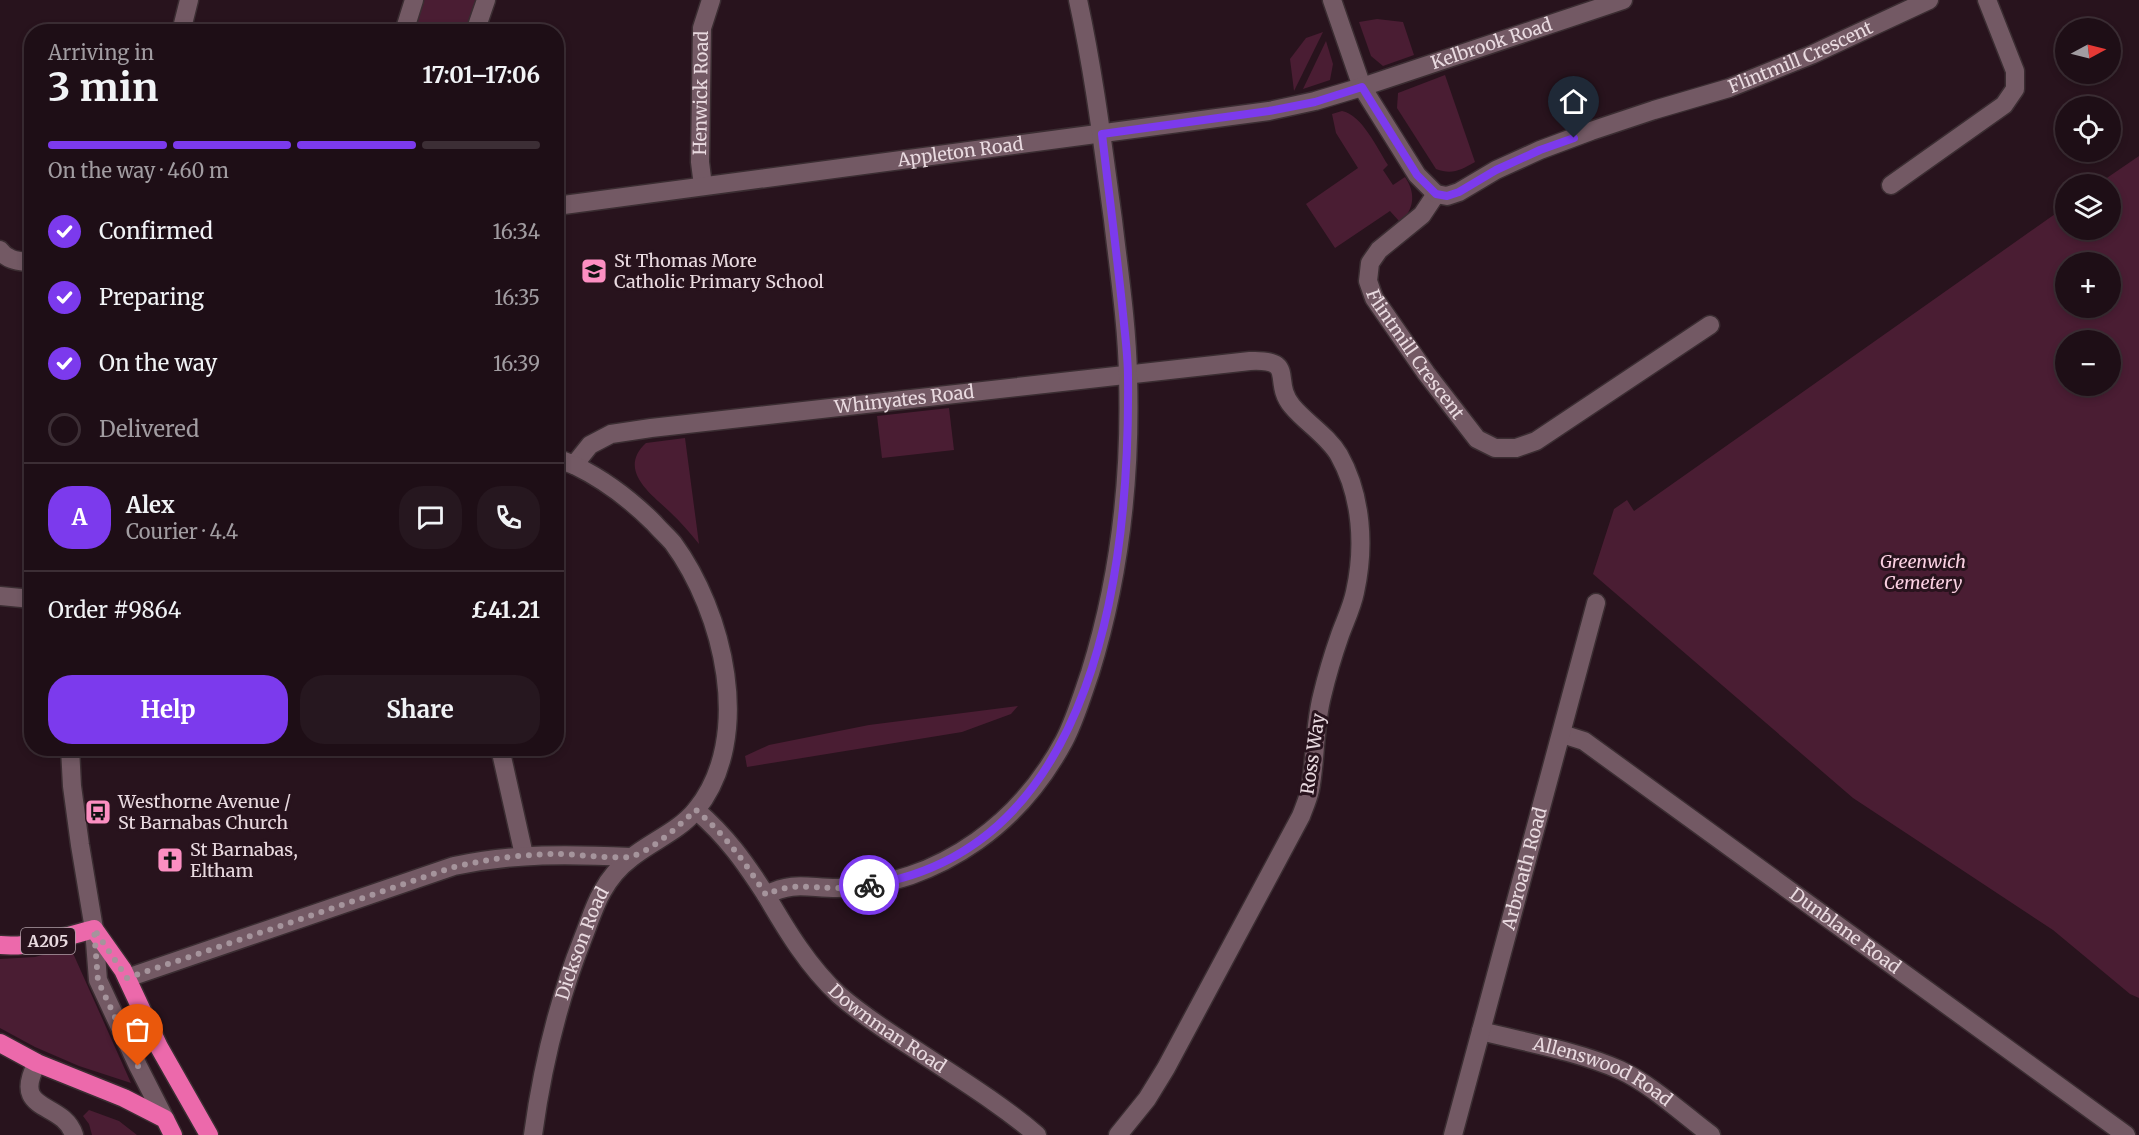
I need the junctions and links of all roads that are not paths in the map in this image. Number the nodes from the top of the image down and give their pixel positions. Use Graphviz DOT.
graph roads {
  1 [pos="189,0"];
  2 [pos="414,0"];
  3 [pos="486,0"];
  4 [pos="711,0"];
  5 [pos="1078,0"];
  6 [pos="1332,0"];
  7 [pos="1623,0"];
  8 [pos="1929,0"];
  9 [pos="1987,0"];
  10 [pos="183,24"];
  11 [pos="406,24"];
  12 [pos="478,24"];
  13 [pos="1362,87"];
  14 [pos="1102,134"];
  15 [pos="1891,185"];
  16 [pos="703,186"];
  17 [pos="1436,194"];
  18 [pos="564,205"];
  19 [pos="0,250"];
  20 [pos="24,262"];
  21 [pos="1710,325"];
  22 [pos="1267,360"];
  23 [pos="1128,375"];
  24 [pos="564,461"];
  25 [pos="574,465"];
  26 [pos="0,596"];
  27 [pos="24,598"];
  28 [pos="1596,603"];
  29 [pos="1562,734"];
  30 [pos="71,756"];
  31 [pos="502,756"];
  32 [pos="696,810"];
  33 [pos="524,855"];
  34 [pos="631,857"];
  35 [pos="766,895"];
  36 [pos="94,929"];
  37 [pos="0,945"];
  38 [pos="127,978"];
  39 [pos="1481,1031"];
  40 [pos="0,1043"];
  41 [pos="37,1063"];
  42 [pos="169,1127"];
  43 [pos="74,1135"];
  44 [pos="209,1135"];
  45 [pos="533,1135"];
  46 [pos="1037,1135"];
  47 [pos="1118,1135"];
  48 [pos="1453,1135"];
  49 [pos="1711,1135"];
  50 [pos="2126,1135"];
  1 -- 10 [label="street"];
  2 -- 11 [label="street"];
  3 -- 12 [label="street"];
  4 -- 16 [label="street, Henwick Road"];
  5 -- 14 [label="street"];
  6 -- 13 [label="street"];
  7 -- 13 [label="street, Kelbrook Road"];
  8 -- 17 [label="street, Flintmill Crescent"];
  9 -- 15 [label="street"];
  13 -- 14 [label="street, Appleton Road"];
  13 -- 17 [label="street"];
  14 -- 16 [label="street, Appleton Road"];
  14 -- 23 [label="street"];
  16 -- 18 [label="street, Appleton Road"];
  17 -- 21 [label="street, Flintmill Crescent"];
  19 -- 20 [label="street"];
  22 -- 23 [label="street, Whinyates Road"];
  22 -- 47 [label="street, Ross Way"];
  23 -- 25 [label="street, Whinyates Road"];
  23 -- 35 [label="street"];
  24 -- 25 [label="street"];
  25 -- 32 [label="street, Dickson Road"];
  26 -- 27 [label="street"];
  28 -- 29 [label="street, Arbroath Road"];
  29 -- 39 [label="street, Arbroath Road"];
  29 -- 50 [label="street, Dunblane Road"];
  30 -- 36 [label="street"];
  31 -- 33 [label="street"];
  32 -- 34 [label="street, Dickson Road"];
  32 -- 35 [label="street, Downman Road"];
  33 -- 34 [label="street"];
  33 -- 38 [label="street"];
  34 -- 45 [label="street, Dickson Road"];
  35 -- 46 [label="street, Downman Road"];
  36 -- 37 [label="highway, A205"];
  36 -- 38 [label="highway, A205"];
  36 -- 42 [label="street"];
  38 -- 44 [label="highway, A205"];
  39 -- 48 [label="street, Arbroath Road"];
  39 -- 49 [label="street, Allenswood Road"];
  40 -- 41 [label="highway"];
  41 -- 42 [label="highway"];
  41 -- 43 [label="street"];
}
